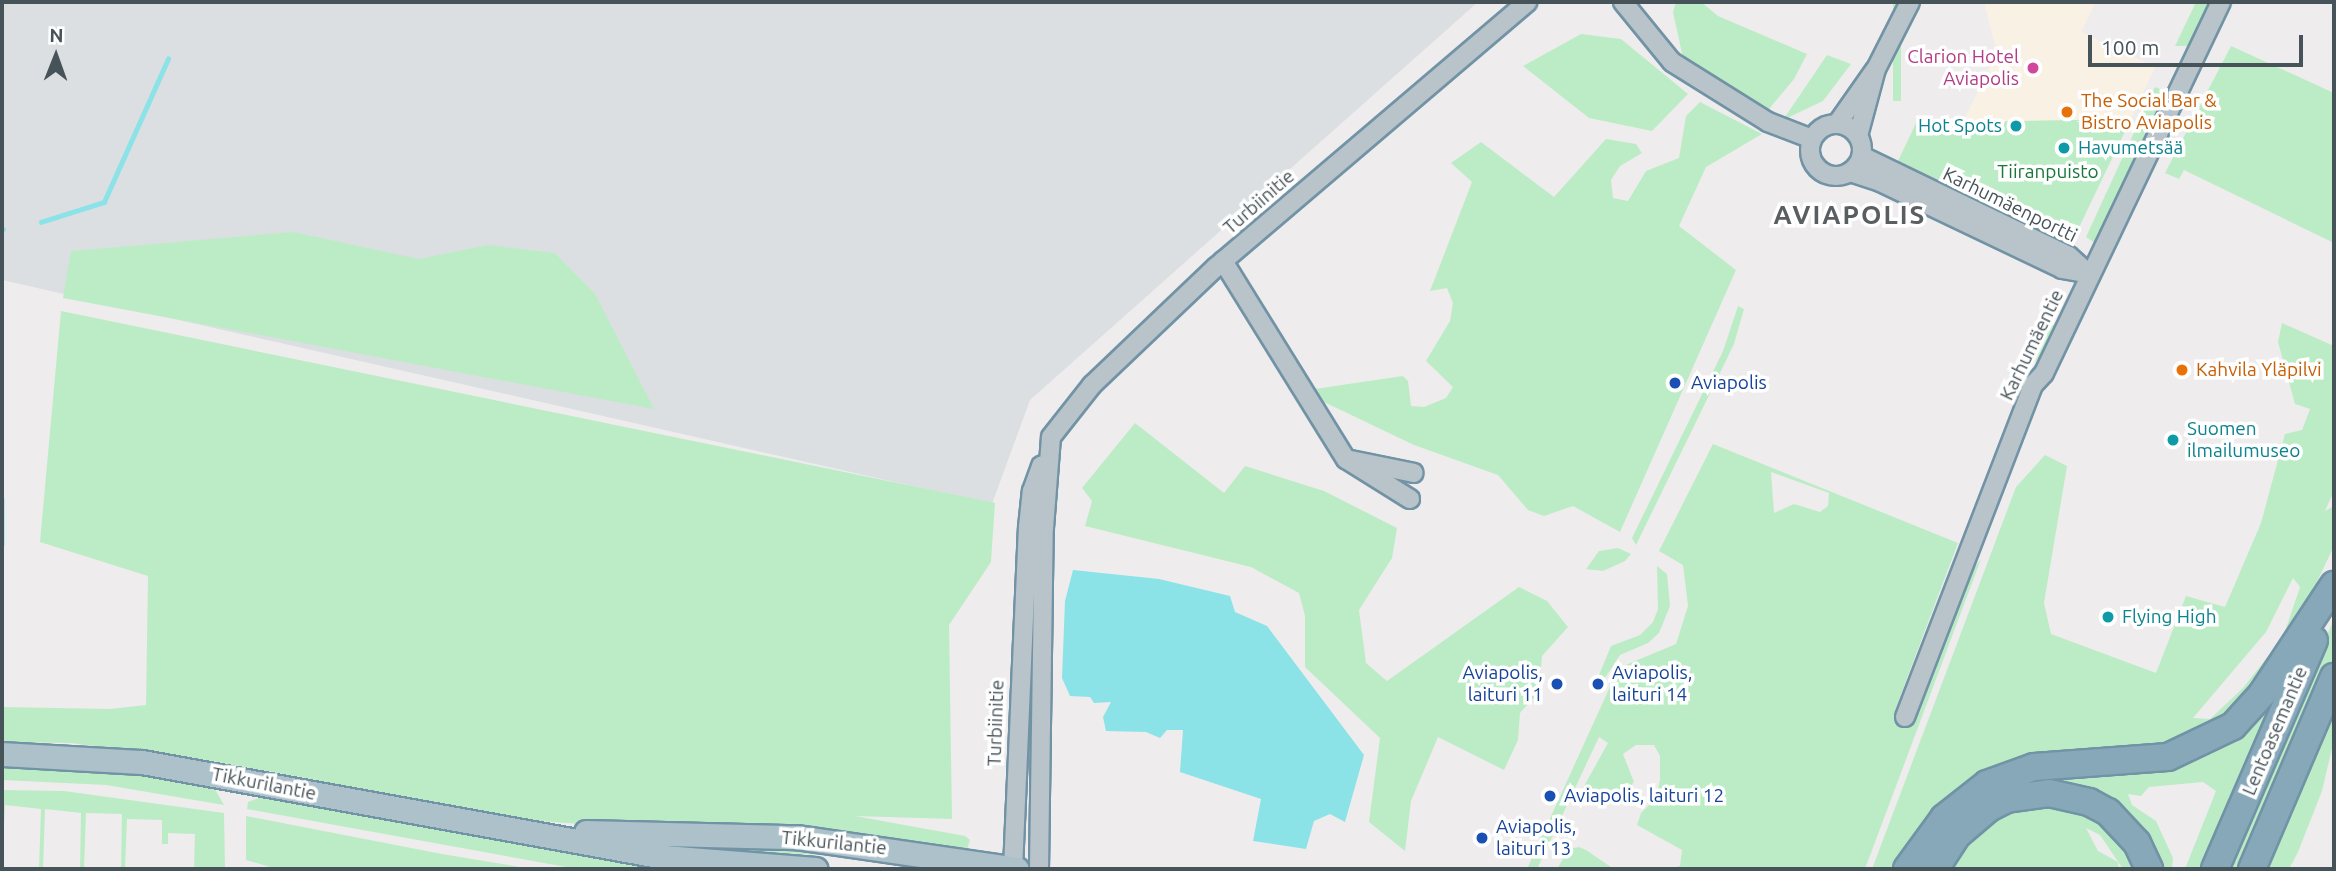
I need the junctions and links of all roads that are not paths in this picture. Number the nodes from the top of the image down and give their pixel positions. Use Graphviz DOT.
graph roads {
  1 [pos="1527,2"];
  2 [pos="1623,2"];
  3 [pos="1910,2"];
  4 [pos="2221,2"];
  5 [pos="1876,69"];
  6 [pos="1837,124"];
  7 [pos="1858,136"];
  8 [pos="1812,139"];
  9 [pos="1862,156"];
  10 [pos="1850,172"];
  11 [pos="1223,261"];
  12 [pos="2089,274"];
  13 [pos="1046,457"];
  14 [pos="1346,459"];
  15 [pos="1414,473"];
  16 [pos="1410,499"];
  17 [pos="2334,585"];
  18 [pos="2334,593"];
  19 [pos="2334,677"];
  20 [pos="1905,717"];
  21 [pos="2,754"];
  22 [pos="523,831"];
  23 [pos="816,869"];
  24 [pos="1014,869"];
  25 [pos="1039,869"];
  26 [pos="1907,869"];
  27 [pos="1935,869"];
  28 [pos="2149,869"];
  29 [pos="2215,869"];
  30 [pos="2252,869"];
  1 -- 11 [label="street, Turbiinitie"];
  2 -- 8 [label="street"];
  3 -- 5 [label="street"];
  4 -- 12 [label="street, Karhumäentie"];
  5 -- 6 [label="street"];
  5 -- 7 [label="street"];
  6 -- 7 [label="street"];
  6 -- 8 [label="street"];
  7 -- 9 [label="street"];
  8 -- 10 [label="street"];
  9 -- 10 [label="street"];
  9 -- 12 [label="street, Karhumäenportti"];
  10 -- 12 [label="street, Karhumäenportti"];
  11 -- 13 [label="street, Turbiinitie"];
  11 -- 14 [label="street"];
  12 -- 20 [label="street, Karhumäentie"];
  13 -- 24 [label="street, Turbiinitie"];
  13 -- 25 [label="street, Turbiinitie"];
  14 -- 15 [label="street"];
  14 -- 16 [label="street"];
  17 -- 26 [label="highway"];
  18 -- 29 [label="highway, Lentoasemantie"];
  19 -- 30 [label="highway, Lentoasemantie"];
  21 -- 22 [label="main road, Tikkurilantie"];
  22 -- 23 [label="main road, Tikkurilantie"];
  22 -- 24 [label="main road, Tikkurilantie"];
  27 -- 28 [label="highway"];
}
